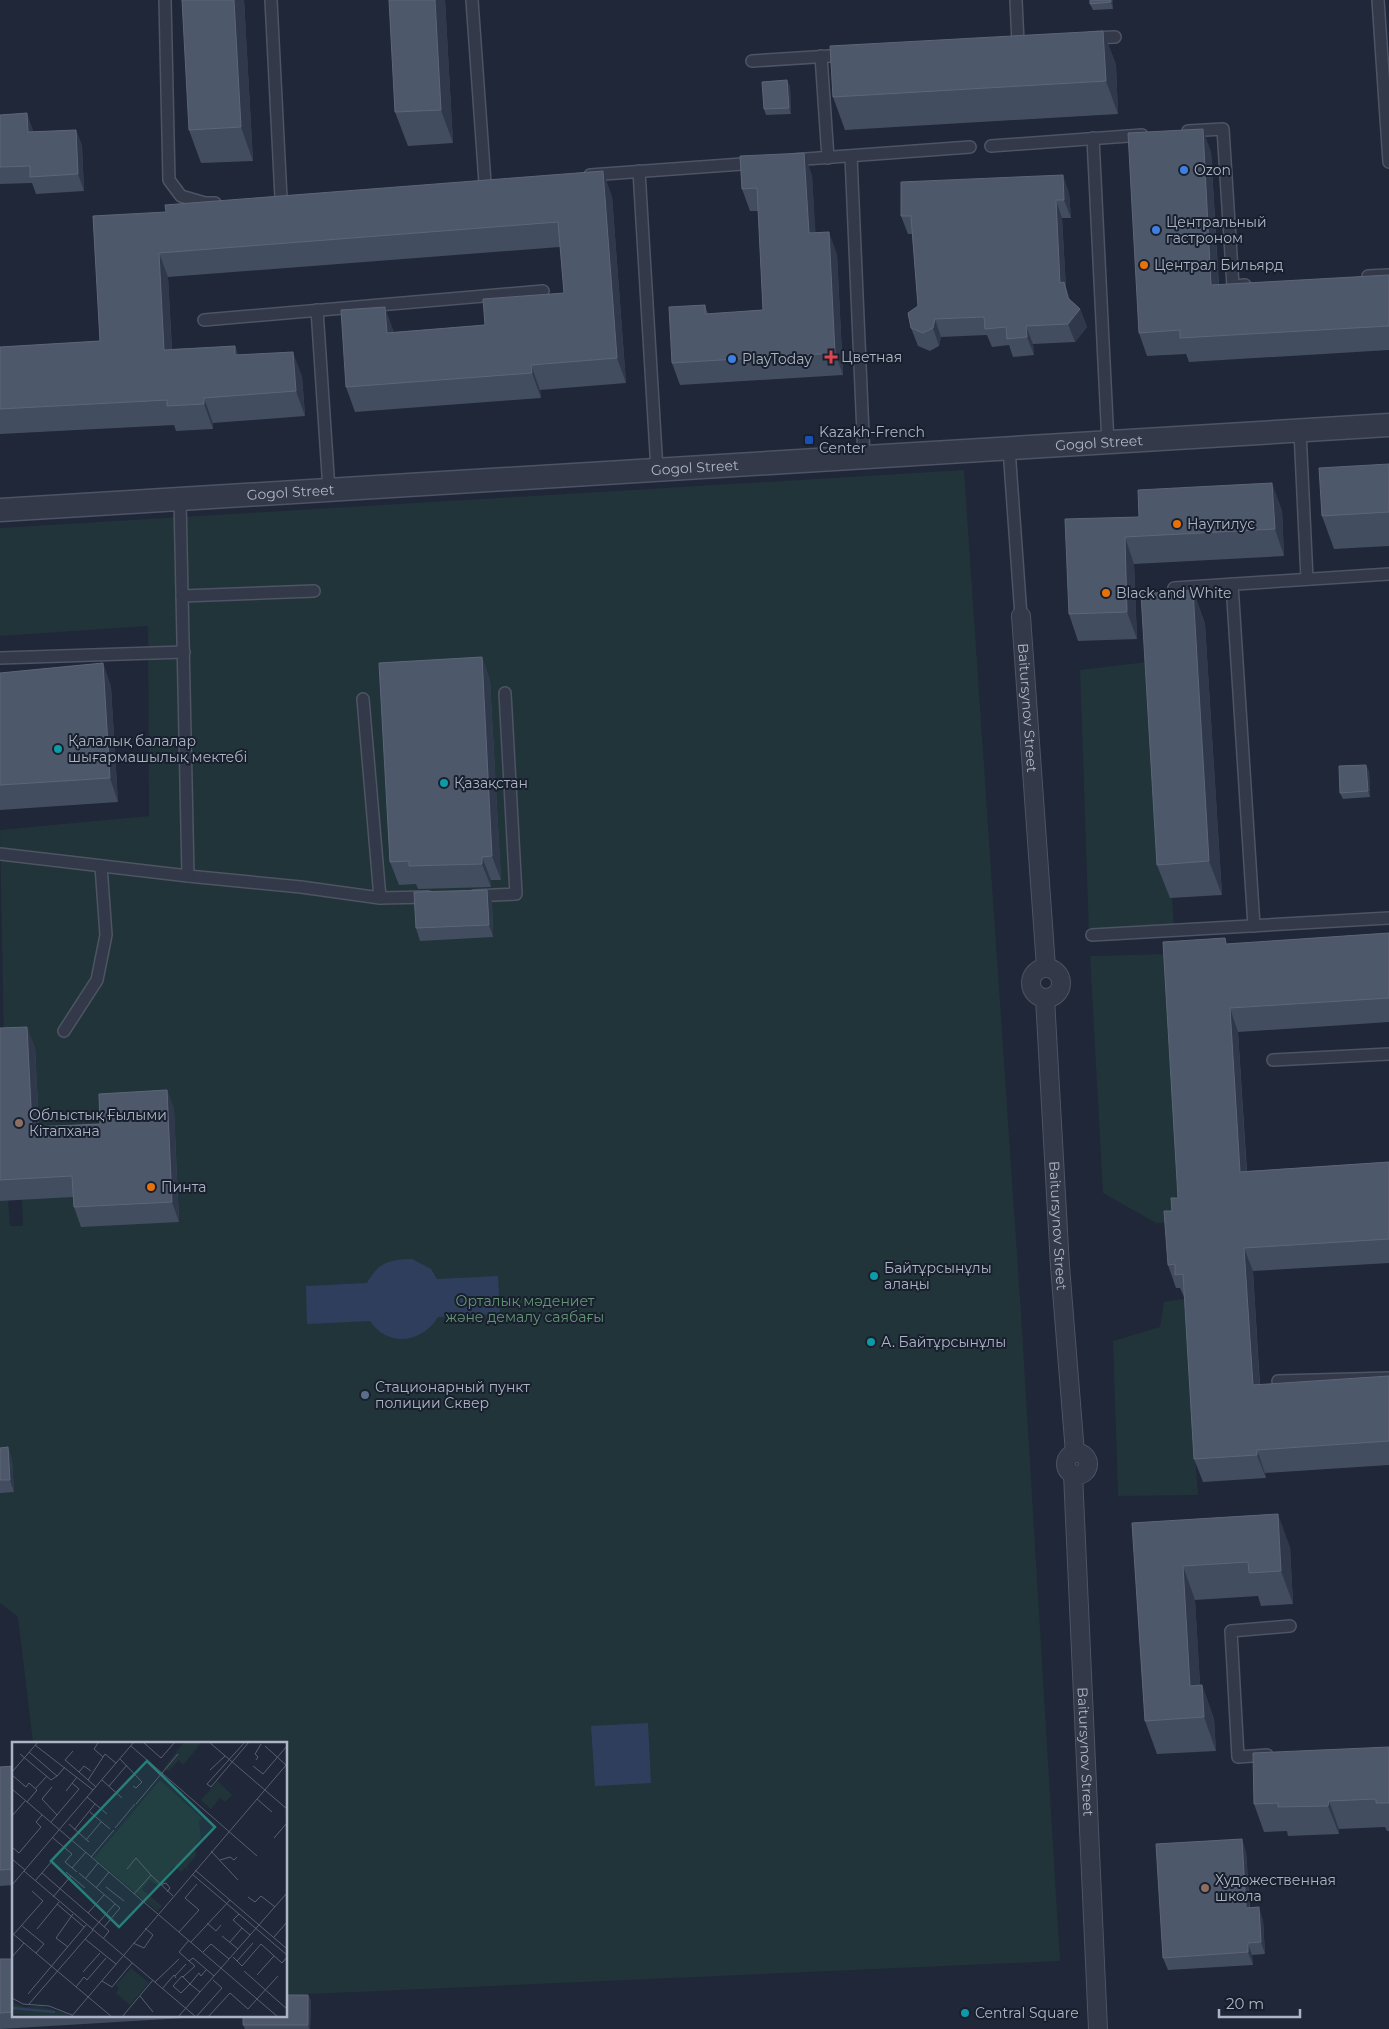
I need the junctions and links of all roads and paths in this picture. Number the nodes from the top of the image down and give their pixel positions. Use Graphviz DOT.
graph roads {
  1 [pos="165,0"];
  2 [pos="271,0"];
  3 [pos="472,0"];
  4 [pos="1016,0"];
  5 [pos="1378,0"];
  6 [pos="1114,37"];
  7 [pos="1076,39"];
  8 [pos="1018,43"];
  9 [pos="860,54"];
  10 [pos="821,56"];
  11 [pos="752,61"];
  12 [pos="1176,132"];
  13 [pos="1158,134"];
  14 [pos="1093,138"];
  15 [pos="991,146"];
  16 [pos="970,148"];
  17 [pos="851,156"];
  18 [pos="828,158"];
  19 [pos="1389,162"];
  20 [pos="639,171"];
  21 [pos="581,176"];
  22 [pos="485,183"];
  23 [pos="281,198"];
  24 [pos="224,202"];
  25 [pos="1389,275"];
  26 [pos="1360,277"];
  27 [pos="1253,284"];
  28 [pos="543,291"];
  29 [pos="317,310"];
  30 [pos="204,320"];
  31 [pos="1389,425"];
  32 [pos="1300,431"];
  33 [pos="1108,442"];
  34 [pos="1009,449"];
  35 [pos="864,457"];
  36 [pos="657,470"];
  37 [pos="330,490"];
  38 [pos="180,499"];
  39 [pos="0,510"];
  40 [pos="1389,574"];
  41 [pos="1307,579"];
  42 [pos="1232,584"];
  43 [pos="1174,588"];
  44 [pos="314,592"];
  45 [pos="182,596"];
  46 [pos="1021,616"];
  47 [pos="184,652"];
  48 [pos="0,658"];
  49 [pos="505,693"];
  50 [pos="363,699"];
  51 [pos="0,854"];
  52 [pos="101,866"];
  53 [pos="188,876"];
  54 [pos="458,896"];
  55 [pos="438,897"];
  56 [pos="380,898"];
  57 [pos="1389,918"];
  58 [pos="1254,926"];
  59 [pos="1092,935"];
  60 [pos="64,1031"];
  61 [pos="1389,1054"];
  62 [pos="1273,1060"];
  63 [pos="1389,1378"];
  64 [pos="1278,1382"];
  65 [pos="1290,1626"];
  66 [pos="1275,1755"];
  67 [pos="1098,2029"];
  1 -- 24 [label="lane"];
  2 -- 23 [label="lane"];
  3 -- 22 [label="lane"];
  4 -- 8 [label="lane"];
  5 -- 19 [label="lane"];
  6 -- 7 [label="lane"];
  9 -- 10 [label="lane"];
  10 -- 11 [label="lane"];
  10 -- 18 [label="lane"];
  12 -- 27 [label="lane"];
  13 -- 14 [label="lane"];
  14 -- 15 [label="lane"];
  14 -- 33 [label="lane"];
  16 -- 17 [label="lane"];
  17 -- 18 [label="lane"];
  17 -- 35 [label="lane"];
  18 -- 20 [label="lane"];
  20 -- 21 [label="lane"];
  20 -- 36 [label="lane"];
  25 -- 26 [label="lane"];
  28 -- 29 [label="lane"];
  29 -- 30 [label="lane"];
  29 -- 37 [label="lane"];
  31 -- 32 [label="street, Gogol Street"];
  32 -- 33 [label="street, Gogol Street"];
  32 -- 41 [label="lane"];
  33 -- 34 [label="street, Gogol Street"];
  34 -- 35 [label="street, Gogol Street"];
  34 -- 46 [label="lane, Baitursynov Street"];
  35 -- 36 [label="street, Gogol Street"];
  36 -- 37 [label="street, Gogol Street"];
  37 -- 38 [label="street, Gogol Street"];
  38 -- 39 [label="street, Gogol Street"];
  38 -- 45 [label="lane"];
  40 -- 41 [label="lane"];
  41 -- 42 [label="lane"];
  42 -- 43 [label="lane"];
  42 -- 58 [label="lane"];
  44 -- 45 [label="lane"];
  45 -- 47 [label="lane"];
  46 -- 67 [label="street, Baitursynov Street"];
  47 -- 48 [label="lane"];
  47 -- 53 [label="lane"];
  49 -- 54 [label="lane"];
  50 -- 56 [label="lane"];
  51 -- 52 [label="lane"];
  52 -- 53 [label="lane"];
  52 -- 60 [label="lane"];
  53 -- 56 [label="lane"];
  55 -- 56 [label="lane"];
  57 -- 58 [label="lane"];
  58 -- 59 [label="lane"];
  61 -- 62 [label="lane"];
  63 -- 64 [label="lane"];
  65 -- 66 [label="lane"];
}
